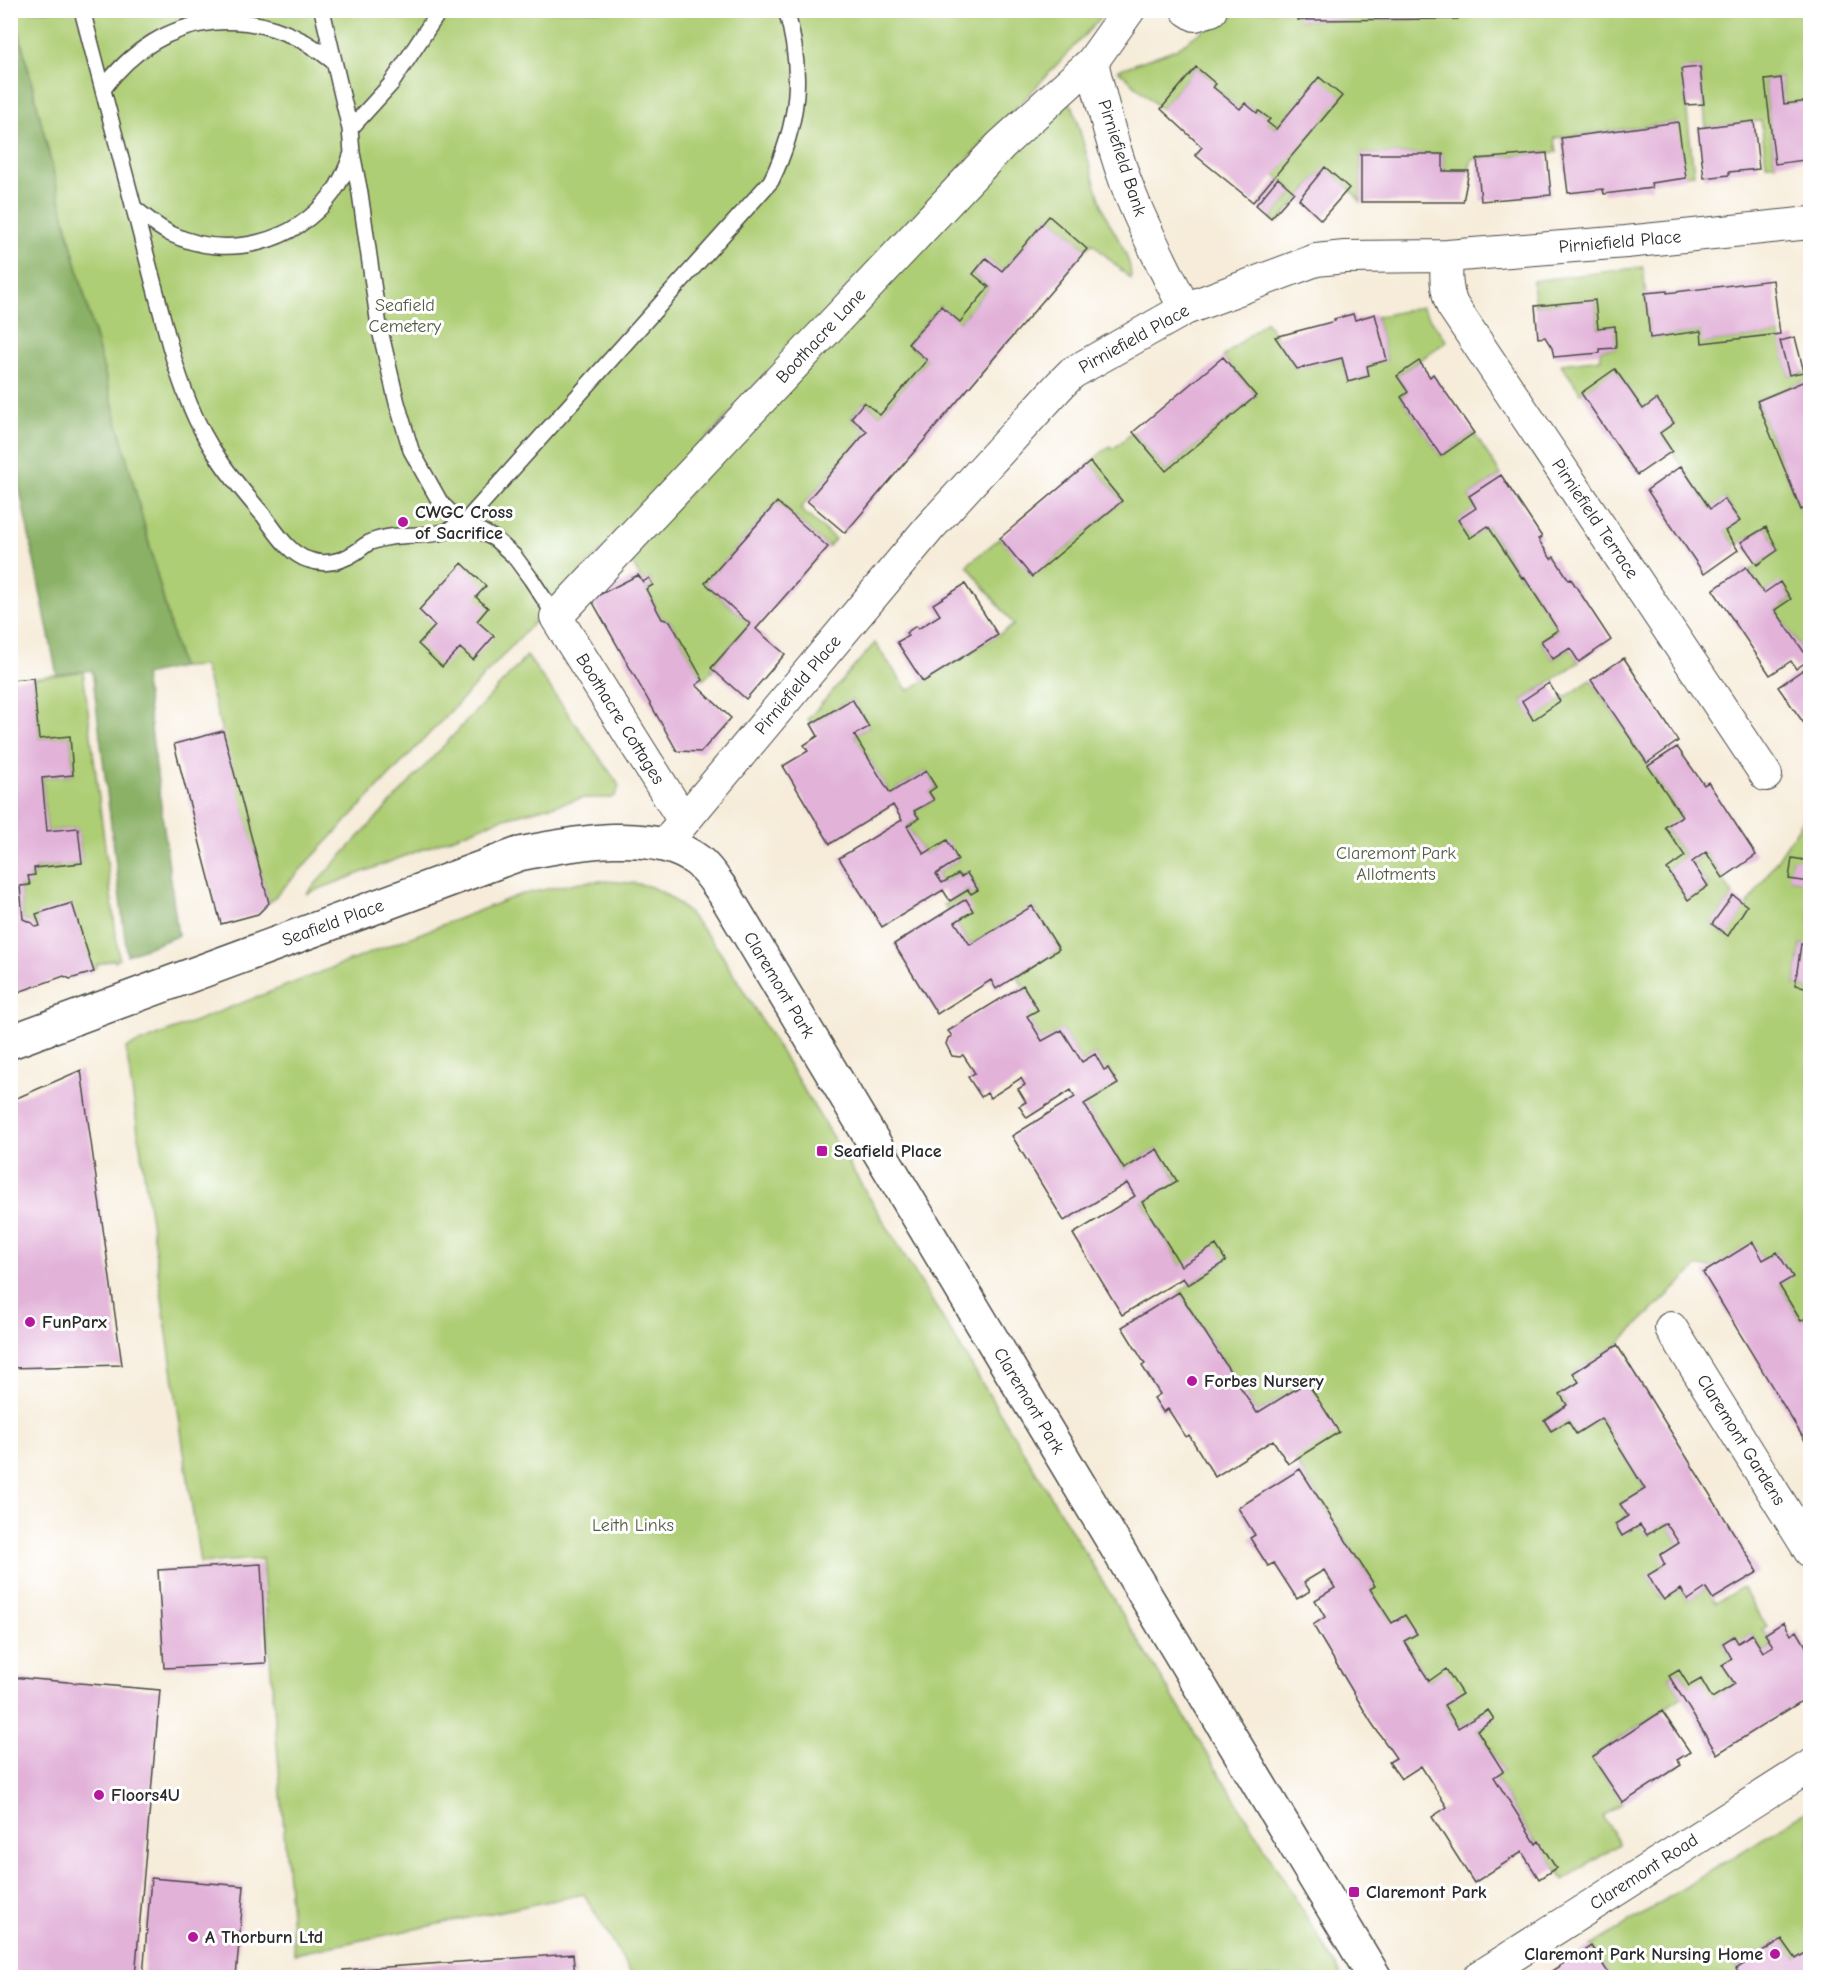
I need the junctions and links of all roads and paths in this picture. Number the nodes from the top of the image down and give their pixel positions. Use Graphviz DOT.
graph roads {
  1 [pos="82,10"];
  2 [pos="322,10"];
  3 [pos="440,10"];
  4 [pos="786,10"];
  5 [pos="1129,10"];
  6 [pos="1186,10"];
  7 [pos="1211,10"];
  8 [pos="334,62"];
  9 [pos="1092,62"];
  10 [pos="103,89"];
  11 [pos="350,129"];
  12 [pos="352,153"];
  13 [pos="133,207"];
  14 [pos="1810,224"];
  15 [pos="1447,256"];
  16 [pos="1185,309"];
  17 [pos="464,523"];
  18 [pos="556,617"];
  19 [pos="1766,775"];
  20 [pos="674,833"];
  21 [pos="10,1042"];
  22 [pos="1671,1328"];
  23 [pos="1810,1551"];
  24 [pos="1810,1766"];
  25 [pos="1375,1977"];
  26 [pos="1478,1977"];
  1 -- 10 [label="lane"];
  2 -- 8 [label="lane"];
  3 -- 11 [label="lane"];
  4 -- 17 [label="lane"];
  5 -- 9 [label="street"];
  6 -- 7 [label="street"];
  8 -- 10 [label="lane"];
  8 -- 11 [label="lane"];
  9 -- 16 [label="street, Pirniefield Bank"];
  9 -- 18 [label="street, Boothacre Lane"];
  10 -- 13 [label="lane"];
  11 -- 12 [label="lane"];
  12 -- 13 [label="lane"];
  12 -- 17 [label="lane"];
  13 -- 17 [label="lane"];
  14 -- 15 [label="street, Pirniefield Place"];
  15 -- 16 [label="street, Pirniefield Place"];
  15 -- 19 [label="street, Pirniefield Terrace"];
  16 -- 20 [label="street, Pirniefield Place"];
  17 -- 18 [label="lane"];
  18 -- 20 [label="street, Boothacre Cottages"];
  20 -- 21 [label="street, Seafield Place"];
  20 -- 25 [label="street, Claremont Park"];
  22 -- 23 [label="street, Claremont Gardens"];
  24 -- 26 [label="street, Claremont Road"];
}
